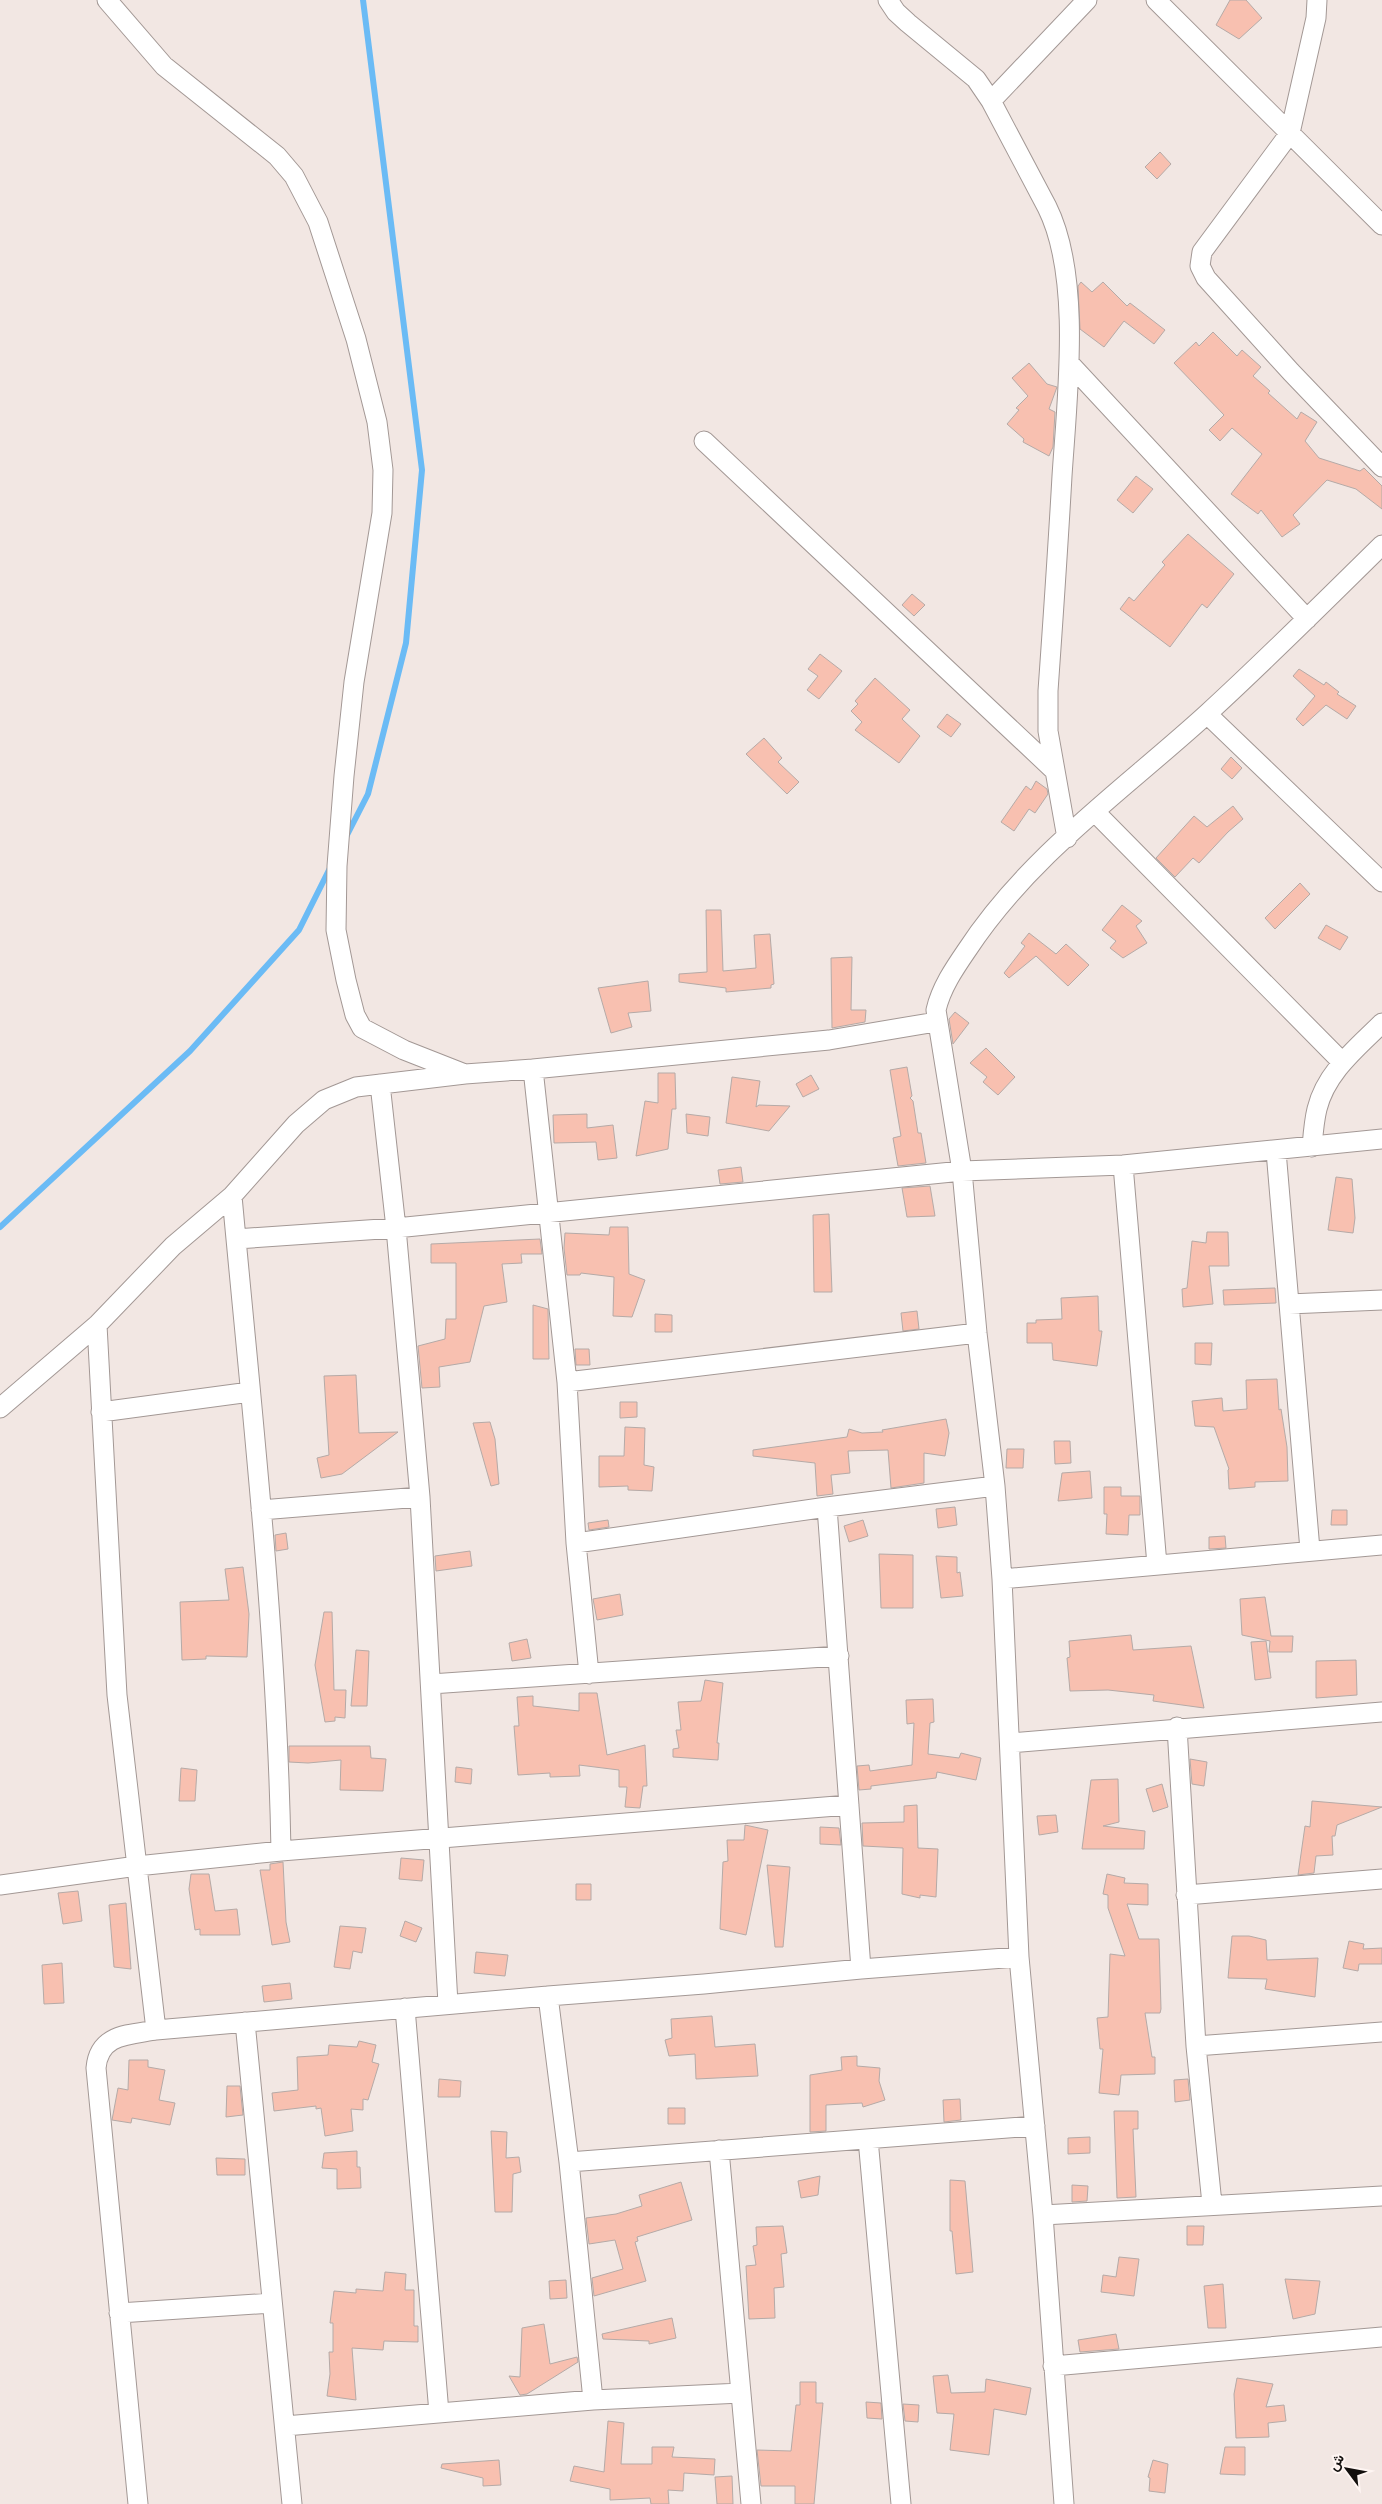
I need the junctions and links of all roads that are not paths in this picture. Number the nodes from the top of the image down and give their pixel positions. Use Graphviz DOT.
graph roads {
  1 [pos="107,0"];
  2 [pos="888,0"];
  3 [pos="1087,0"];
  4 [pos="1156,0"];
  5 [pos="1317,0"];
  6 [pos="991,101"];
  7 [pos="1290,133"];
  8 [pos="1382,225"];
  9 [pos="1070,363"];
  10 [pos="704,441"];
  11 [pos="1382,467"];
  12 [pos="1382,545"];
  13 [pos="1307,618"];
  14 [pos="1207,714"];
  15 [pos="1055,771"];
  16 [pos="1095,812"];
  17 [pos="1067,838"];
  18 [pos="1382,882"];
  19 [pos="936,1022"];
  20 [pos="1382,1023"];
  21 [pos="1342,1062"];
  22 [pos="533,1070"];
  23 [pos="465,1074"];
  24 [pos="380,1084"];
  25 [pos="1382,1140"];
  26 [pos="1312,1147"];
  27 [pos="1276,1151"];
  28 [pos="1123,1165"];
  29 [pos="962,1171"];
  30 [pos="232,1196"];
  31 [pos="548,1213"];
  32 [pos="396,1228"];
  33 [pos="236,1238"];
  34 [pos="1382,1300"];
  35 [pos="1289,1304"];
  36 [pos="97,1325"];
  37 [pos="976,1333"];
  38 [pos="567,1382"];
  39 [pos="250,1392"];
  40 [pos="0,1408"];
  41 [pos="101,1412"];
  42 [pos="994,1486"];
  43 [pos="420,1497"];
  44 [pos="827,1506"];
  45 [pos="261,1510"];
  46 [pos="576,1543"];
  47 [pos="1382,1546"];
  48 [pos="1310,1550"];
  49 [pos="1157,1565"];
  50 [pos="1002,1579"];
  51 [pos="839,1656"];
  52 [pos="589,1674"];
  53 [pos="431,1684"];
  54 [pos="1382,1712"];
  55 [pos="1177,1728"];
  56 [pos="1010,1743"];
  57 [pos="849,1805"];
  58 [pos="439,1839"];
  59 [pos="281,1851"];
  60 [pos="136,1866"];
  61 [pos="1382,1879"];
  62 [pos="0,1885"];
  63 [pos="1186,1895"];
  64 [pos="1019,1958"];
  65 [pos="861,1969"];
  66 [pos="548,1996"];
  67 [pos="448,2004"];
  68 [pos="405,2008"];
  69 [pos="245,2022"];
  70 [pos="156,2030"];
  71 [pos="1382,2032"];
  72 [pos="1196,2046"];
  73 [pos="1035,2126"];
  74 [pos="868,2139"];
  75 [pos="719,2150"];
  76 [pos="569,2162"];
  77 [pos="1382,2196"];
  78 [pos="1212,2204"];
  79 [pos="1043,2215"];
  80 [pos="272,2303"];
  81 [pos="119,2313"];
  82 [pos="1382,2337"];
  83 [pos="1053,2366"];
  84 [pos="741,2393"];
  85 [pos="593,2400"];
  86 [pos="440,2413"];
  87 [pos="285,2426"];
  88 [pos="138,2504"];
  89 [pos="292,2504"];
  90 [pos="751,2504"];
  91 [pos="901,2504"];
  92 [pos="1064,2504"];
  1 -- 23 [label="street"];
  2 -- 6 [label="street"];
  3 -- 6 [label="street"];
  4 -- 7 [label="street"];
  5 -- 7 [label="street"];
  6 -- 9 [label="street"];
  7 -- 8 [label="street"];
  7 -- 11 [label="street"];
  9 -- 13 [label="street"];
  9 -- 15 [label="street"];
  10 -- 15 [label="street"];
  12 -- 13 [label="street"];
  13 -- 14 [label="street"];
  14 -- 16 [label="street"];
  14 -- 18 [label="street"];
  15 -- 17 [label="street"];
  16 -- 17 [label="street"];
  16 -- 21 [label="street"];
  17 -- 19 [label="street"];
  19 -- 22 [label="street"];
  19 -- 29 [label="street"];
  20 -- 21 [label="street"];
  21 -- 26 [label="street"];
  22 -- 23 [label="street"];
  22 -- 31 [label="street"];
  23 -- 24 [label="street"];
  24 -- 30 [label="street"];
  24 -- 32 [label="street"];
  25 -- 26 [label="street"];
  26 -- 27 [label="street"];
  27 -- 28 [label="street"];
  27 -- 35 [label="street"];
  28 -- 29 [label="street"];
  28 -- 49 [label="street"];
  29 -- 31 [label="street"];
  29 -- 37 [label="street"];
  30 -- 33 [label="street"];
  30 -- 36 [label="street"];
  31 -- 32 [label="street"];
  31 -- 38 [label="street"];
  32 -- 33 [label="street"];
  32 -- 43 [label="street"];
  33 -- 39 [label="street"];
  34 -- 35 [label="street"];
  35 -- 48 [label="street"];
  36 -- 40 [label="street"];
  36 -- 41 [label="street"];
  37 -- 38 [label="street"];
  37 -- 42 [label="street"];
  38 -- 46 [label="street"];
  39 -- 41 [label="street"];
  39 -- 45 [label="street"];
  41 -- 60 [label="street"];
  42 -- 44 [label="street"];
  42 -- 50 [label="street"];
  43 -- 45 [label="street"];
  43 -- 53 [label="street"];
  44 -- 46 [label="street"];
  44 -- 51 [label="street"];
  45 -- 59 [label="street"];
  46 -- 52 [label="street"];
  47 -- 48 [label="street"];
  48 -- 49 [label="street"];
  49 -- 50 [label="street"];
  50 -- 56 [label="street"];
  51 -- 52 [label="street"];
  51 -- 57 [label="street"];
  52 -- 53 [label="street"];
  53 -- 58 [label="street"];
  54 -- 55 [label="street"];
  55 -- 56 [label="street"];
  55 -- 63 [label="street"];
  56 -- 64 [label="street"];
  57 -- 58 [label="street"];
  57 -- 65 [label="street"];
  58 -- 59 [label="street"];
  58 -- 67 [label="street"];
  59 -- 60 [label="street"];
  60 -- 62 [label="street"];
  60 -- 70 [label="street"];
  61 -- 63 [label="street"];
  63 -- 72 [label="street"];
  64 -- 65 [label="street"];
  64 -- 73 [label="street"];
  65 -- 66 [label="street"];
  66 -- 67 [label="street"];
  66 -- 76 [label="street"];
  67 -- 68 [label="street"];
  68 -- 69 [label="street"];
  68 -- 86 [label="street"];
  69 -- 70 [label="street"];
  69 -- 80 [label="street"];
  70 -- 81 [label="street"];
  71 -- 72 [label="street"];
  72 -- 78 [label="street"];
  73 -- 74 [label="street"];
  73 -- 79 [label="street"];
  74 -- 75 [label="street"];
  74 -- 91 [label="street"];
  75 -- 76 [label="street"];
  75 -- 84 [label="street"];
  76 -- 85 [label="street"];
  77 -- 78 [label="street"];
  78 -- 79 [label="street"];
  79 -- 83 [label="street"];
  80 -- 81 [label="street"];
  80 -- 87 [label="street"];
  81 -- 88 [label="street"];
  82 -- 83 [label="street"];
  83 -- 92 [label="street"];
  84 -- 85 [label="street"];
  84 -- 90 [label="street"];
  85 -- 86 [label="street"];
  86 -- 87 [label="street"];
  87 -- 89 [label="street"];
}
